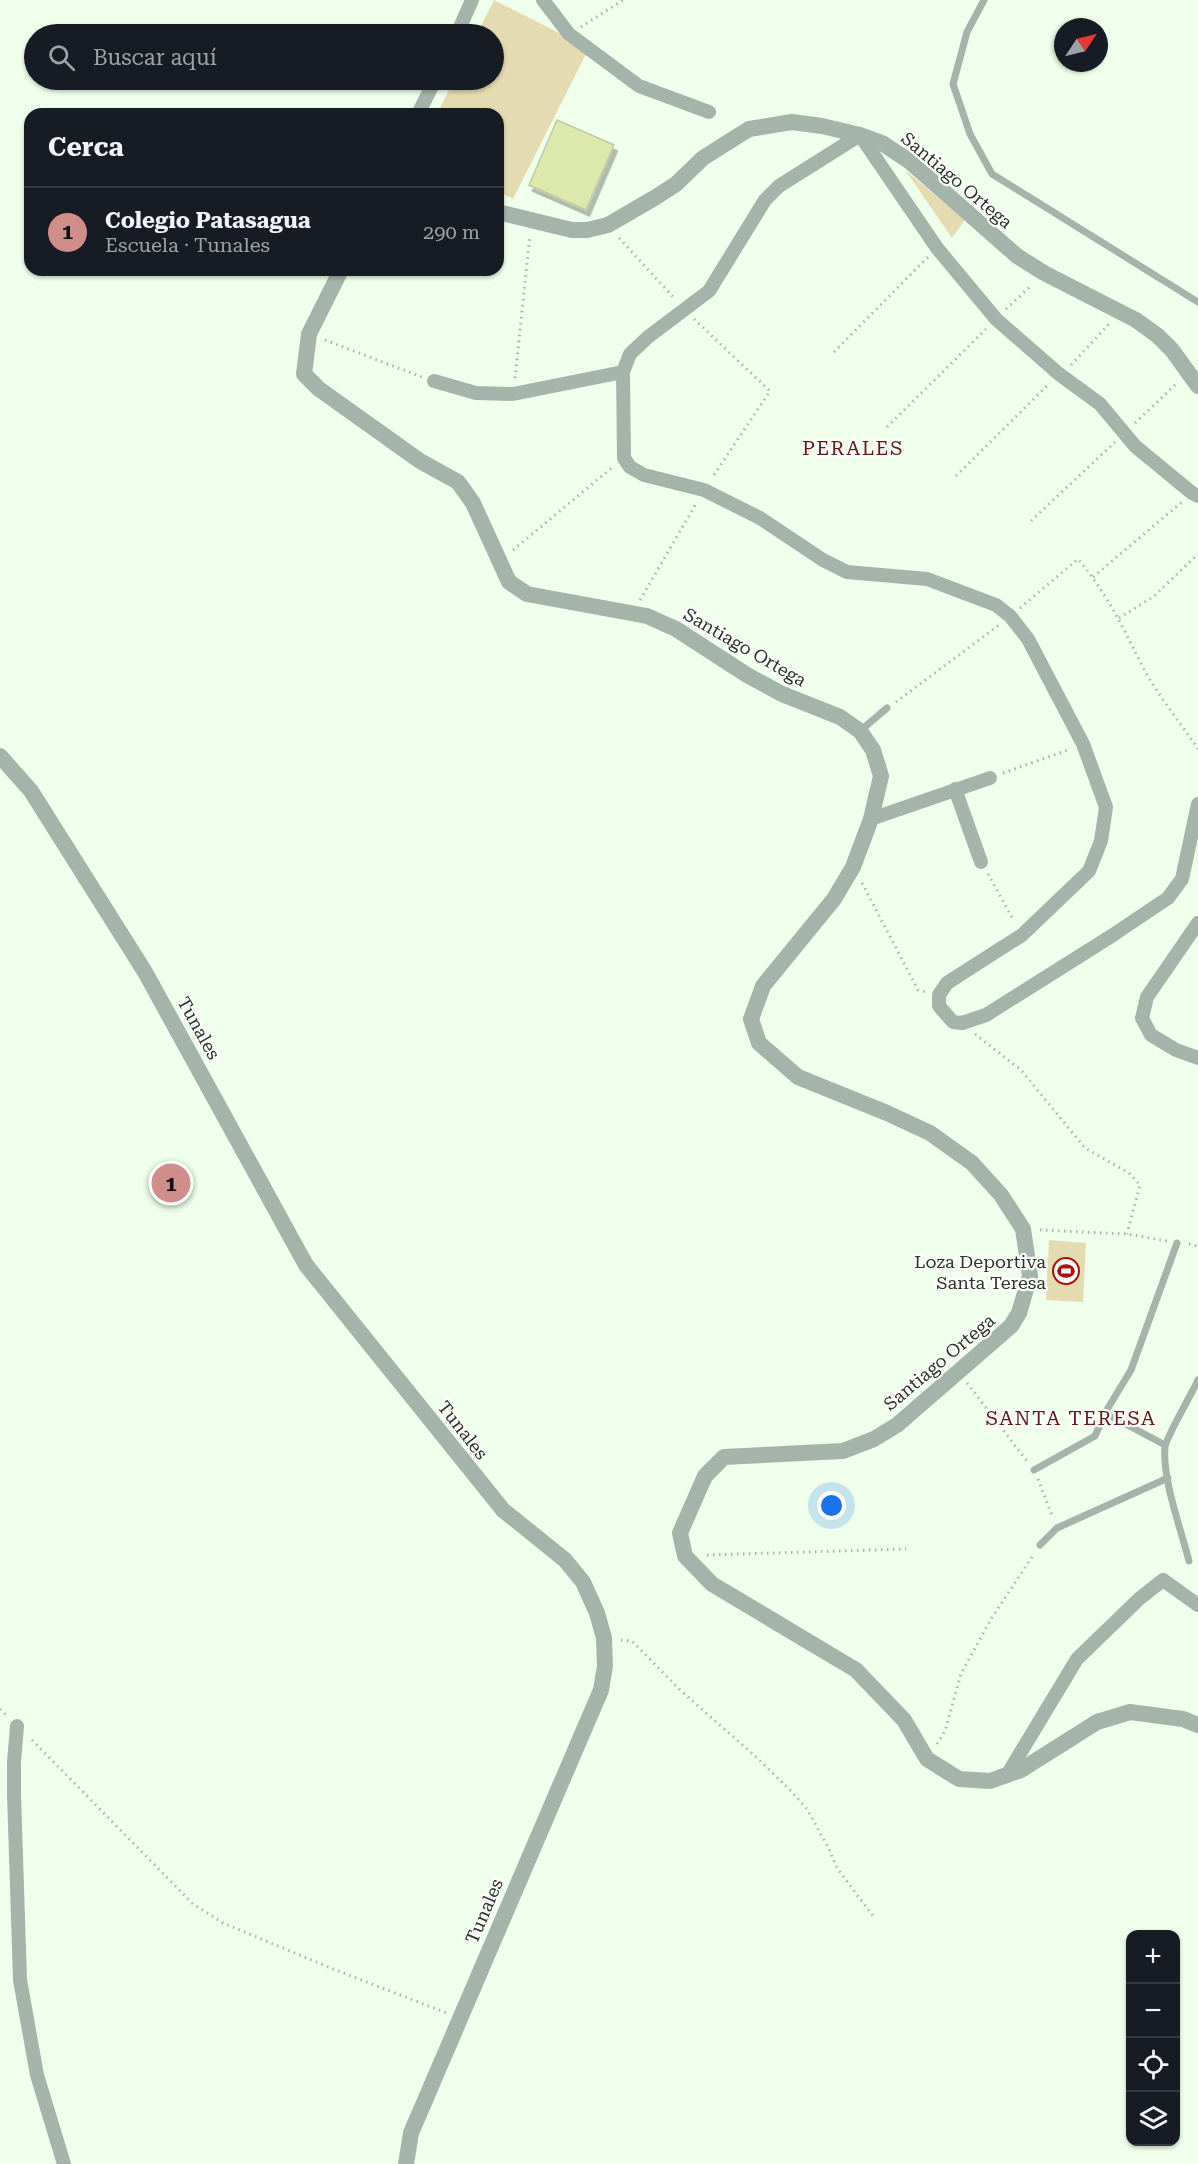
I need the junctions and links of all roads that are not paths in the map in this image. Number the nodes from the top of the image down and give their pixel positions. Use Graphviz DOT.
graph roads {
  1 [pos="472,0"];
  2 [pos="543,0"];
  3 [pos="984,0"];
  4 [pos="461,24"];
  5 [pos="430,90"];
  6 [pos="421,108"];
  7 [pos="709,112"];
  8 [pos="860,135"];
  9 [pos="504,213"];
  10 [pos="339,276"];
  11 [pos="1198,302"];
  12 [pos="622,372"];
  13 [pos="1193,379"];
  14 [pos="434,381"];
  15 [pos="1195,494"];
  16 [pos="887,708"];
  17 [pos="860,731"];
  18 [pos="0,756"];
  19 [pos="990,777"];
  20 [pos="955,789"];
  21 [pos="1198,804"];
  22 [pos="870,819"];
  23 [pos="981,862"];
  24 [pos="1198,923"];
  25 [pos="1198,1058"];
  26 [pos="1177,1243"];
  27 [pos="1198,1380"];
  28 [pos="1105,1413"];
  29 [pos="1165,1445"];
  30 [pos="1034,1470"];
  31 [pos="1168,1478"];
  32 [pos="1040,1545"];
  33 [pos="1189,1561"];
  34 [pos="1198,1605"];
  35 [pos="17,1725"];
  36 [pos="1198,1725"];
  37 [pos="1008,1775"];
  38 [pos="64,2164"];
  39 [pos="406,2164"];
  1 -- 4 [label="street"];
  2 -- 7 [label="street"];
  3 -- 11 [label="lane"];
  5 -- 6 [label="street"];
  8 -- 9 [label="street, Santiago Ortega"];
  8 -- 12 [label="street"];
  8 -- 13 [label="street, Santiago Ortega"];
  8 -- 15 [label="street"];
  10 -- 17 [label="street, Santiago Ortega"];
  12 -- 14 [label="street"];
  12 -- 21 [label="street"];
  16 -- 17 [label="lane"];
  17 -- 22 [label="street, Santiago Ortega"];
  18 -- 39 [label="street, Tunales"];
  19 -- 20 [label="street"];
  20 -- 22 [label="street"];
  20 -- 23 [label="street"];
  22 -- 37 [label="street, Santiago Ortega"];
  24 -- 25 [label="street"];
  26 -- 28 [label="lane"];
  27 -- 29 [label="lane"];
  28 -- 29 [label="lane"];
  28 -- 30 [label="lane"];
  29 -- 31 [label="lane"];
  31 -- 32 [label="lane"];
  31 -- 33 [label="lane"];
  34 -- 37 [label="street"];
  35 -- 38 [label="street"];
  36 -- 37 [label="street"];
}
